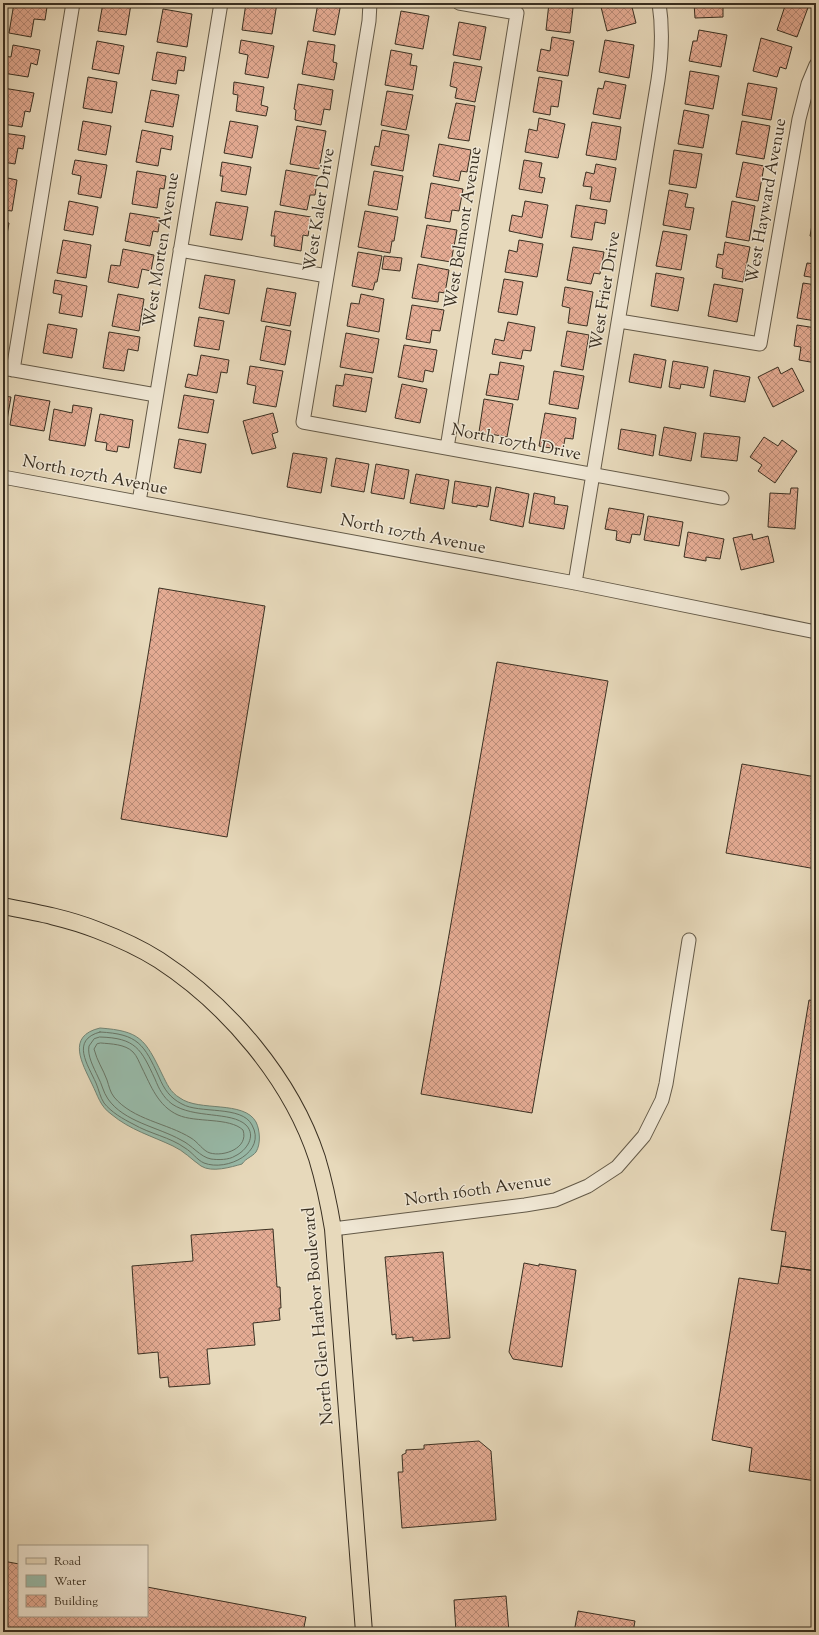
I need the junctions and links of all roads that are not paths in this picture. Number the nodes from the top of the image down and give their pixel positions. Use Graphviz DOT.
graph roads {
  1 [pos="73,3"];
  2 [pos="221,3"];
  3 [pos="370,3"];
  4 [pos="459,3"];
  5 [pos="659,3"];
  6 [pos="816,65"];
  7 [pos="180,250"];
  8 [pos="327,276"];
  9 [pos="619,321"];
  10 [pos="8,369"];
  11 [pos="156,396"];
  12 [pos="303,422"];
  13 [pos="447,448"];
  14 [pos="593,476"];
  15 [pos="3,477"];
  16 [pos="722,498"];
  17 [pos="139,502"];
  18 [pos="574,583"];
  19 [pos="816,632"];
  20 [pos="3,906"];
  21 [pos="689,940"];
  22 [pos="333,1229"];
  23 [pos="364,1632"];
  1 -- 10 [label="street"];
  2 -- 7 [label="street, West Morten Avenue"];
  3 -- 8 [label="street, West Kaler Drive"];
  4 -- 13 [label="street, West Belmont Avenue"];
  5 -- 9 [label="street, West Frier Drive"];
  6 -- 9 [label="street, West Hayward Avenue"];
  7 -- 8 [label="street"];
  7 -- 11 [label="street, West Morten Avenue"];
  8 -- 12 [label="street, West Kaler Drive"];
  9 -- 14 [label="street, West Frier Drive"];
  10 -- 11 [label="street"];
  11 -- 17 [label="street, West Morten Avenue"];
  12 -- 13 [label="street, North 107th Drive"];
  13 -- 14 [label="street, North 107th Drive"];
  14 -- 16 [label="street, North 107th Drive"];
  14 -- 18 [label="street, West Frier Drive"];
  15 -- 17 [label="street, North 107th Avenue"];
  17 -- 18 [label="street, North 107th Avenue"];
  18 -- 19 [label="street, North 107th Avenue"];
  20 -- 22 [label="main road, North Glen Harbor Boulevard"];
  21 -- 22 [label="street, North 160th Avenue"];
  22 -- 23 [label="main road, North Glen Harbor Boulevard"];
}
